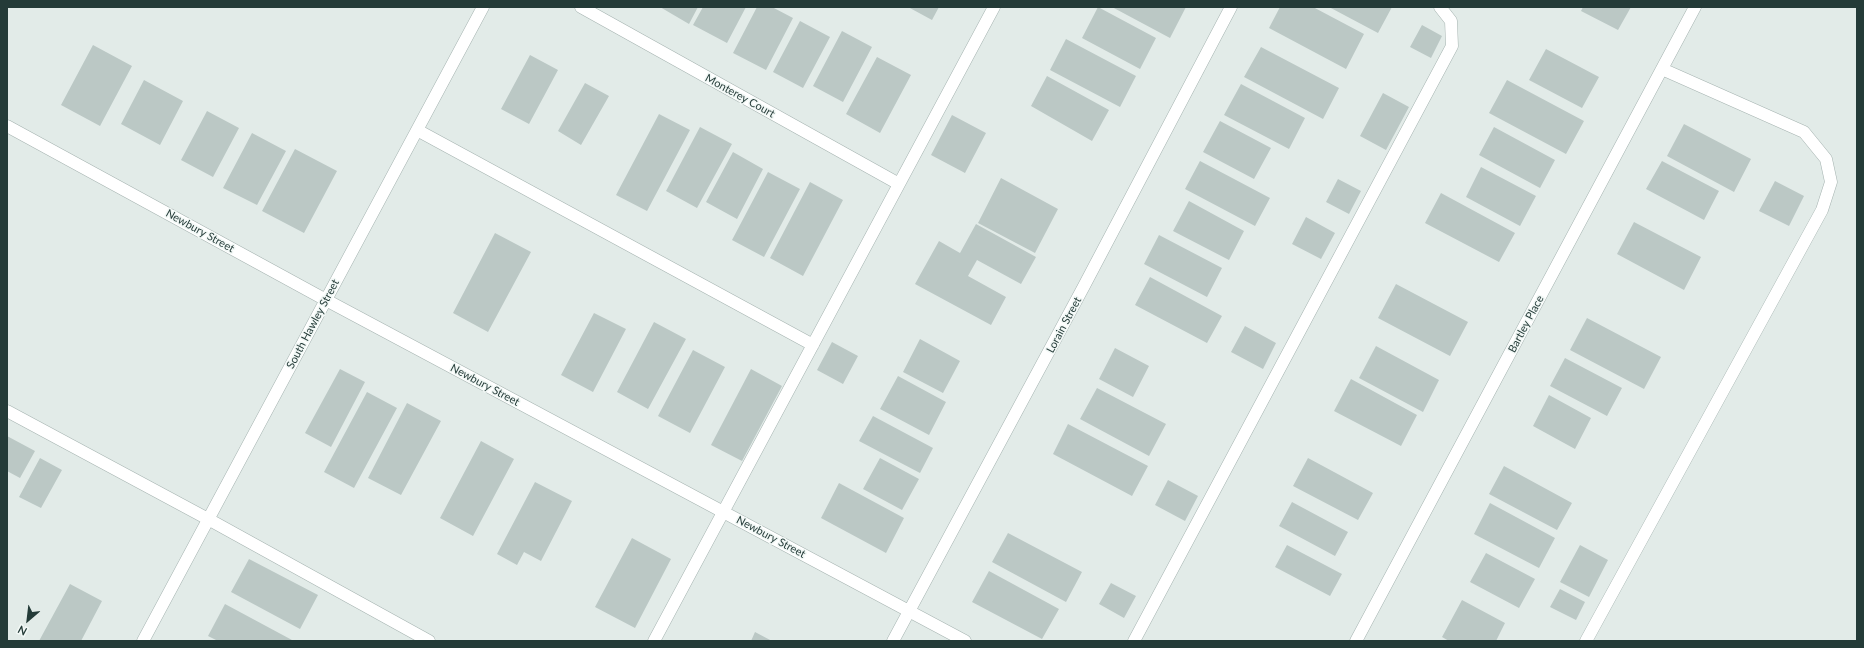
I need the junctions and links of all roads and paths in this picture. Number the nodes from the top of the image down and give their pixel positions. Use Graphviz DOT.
graph roads {
  1 [pos="483,7"];
  2 [pos="581,7"];
  3 [pos="994,7"];
  4 [pos="1231,7"];
  5 [pos="1440,7"];
  6 [pos="1695,7"];
  7 [pos="1662,69"];
  8 [pos="7,126"];
  9 [pos="417,130"];
  10 [pos="899,184"];
  11 [pos="326,300"];
  12 [pos="813,345"];
  13 [pos="7,411"];
  14 [pos="723,512"];
  15 [pos="208,519"];
  16 [pos="909,611"];
  17 [pos="143,641"];
  18 [pos="428,641"];
  19 [pos="654,641"];
  20 [pos="893,641"];
  21 [pos="965,641"];
  22 [pos="1134,641"];
  23 [pos="1356,641"];
  24 [pos="1586,641"];
  1 -- 9 [label="street, South Hawley Street"];
  2 -- 10 [label="street, Monterey Court"];
  3 -- 10 [label="street"];
  4 -- 16 [label="street, Lorain Street"];
  5 -- 22 [label="street"];
  6 -- 7 [label="street, Bartley Place"];
  7 -- 23 [label="street, Bartley Place"];
  7 -- 24 [label="street"];
  8 -- 11 [label="street, Newbury Street"];
  9 -- 11 [label="street, South Hawley Street"];
  9 -- 12 [label="street"];
  10 -- 12 [label="street"];
  11 -- 14 [label="street, Newbury Street"];
  11 -- 15 [label="street, South Hawley Street"];
  12 -- 14 [label="street"];
  13 -- 15 [label="street"];
  14 -- 16 [label="street, Newbury Street"];
  14 -- 19 [label="street"];
  15 -- 17 [label="street, South Hawley Street"];
  15 -- 18 [label="street"];
  16 -- 20 [label="street, Lorain Street"];
  16 -- 21 [label="street, Newbury Street"];
}
